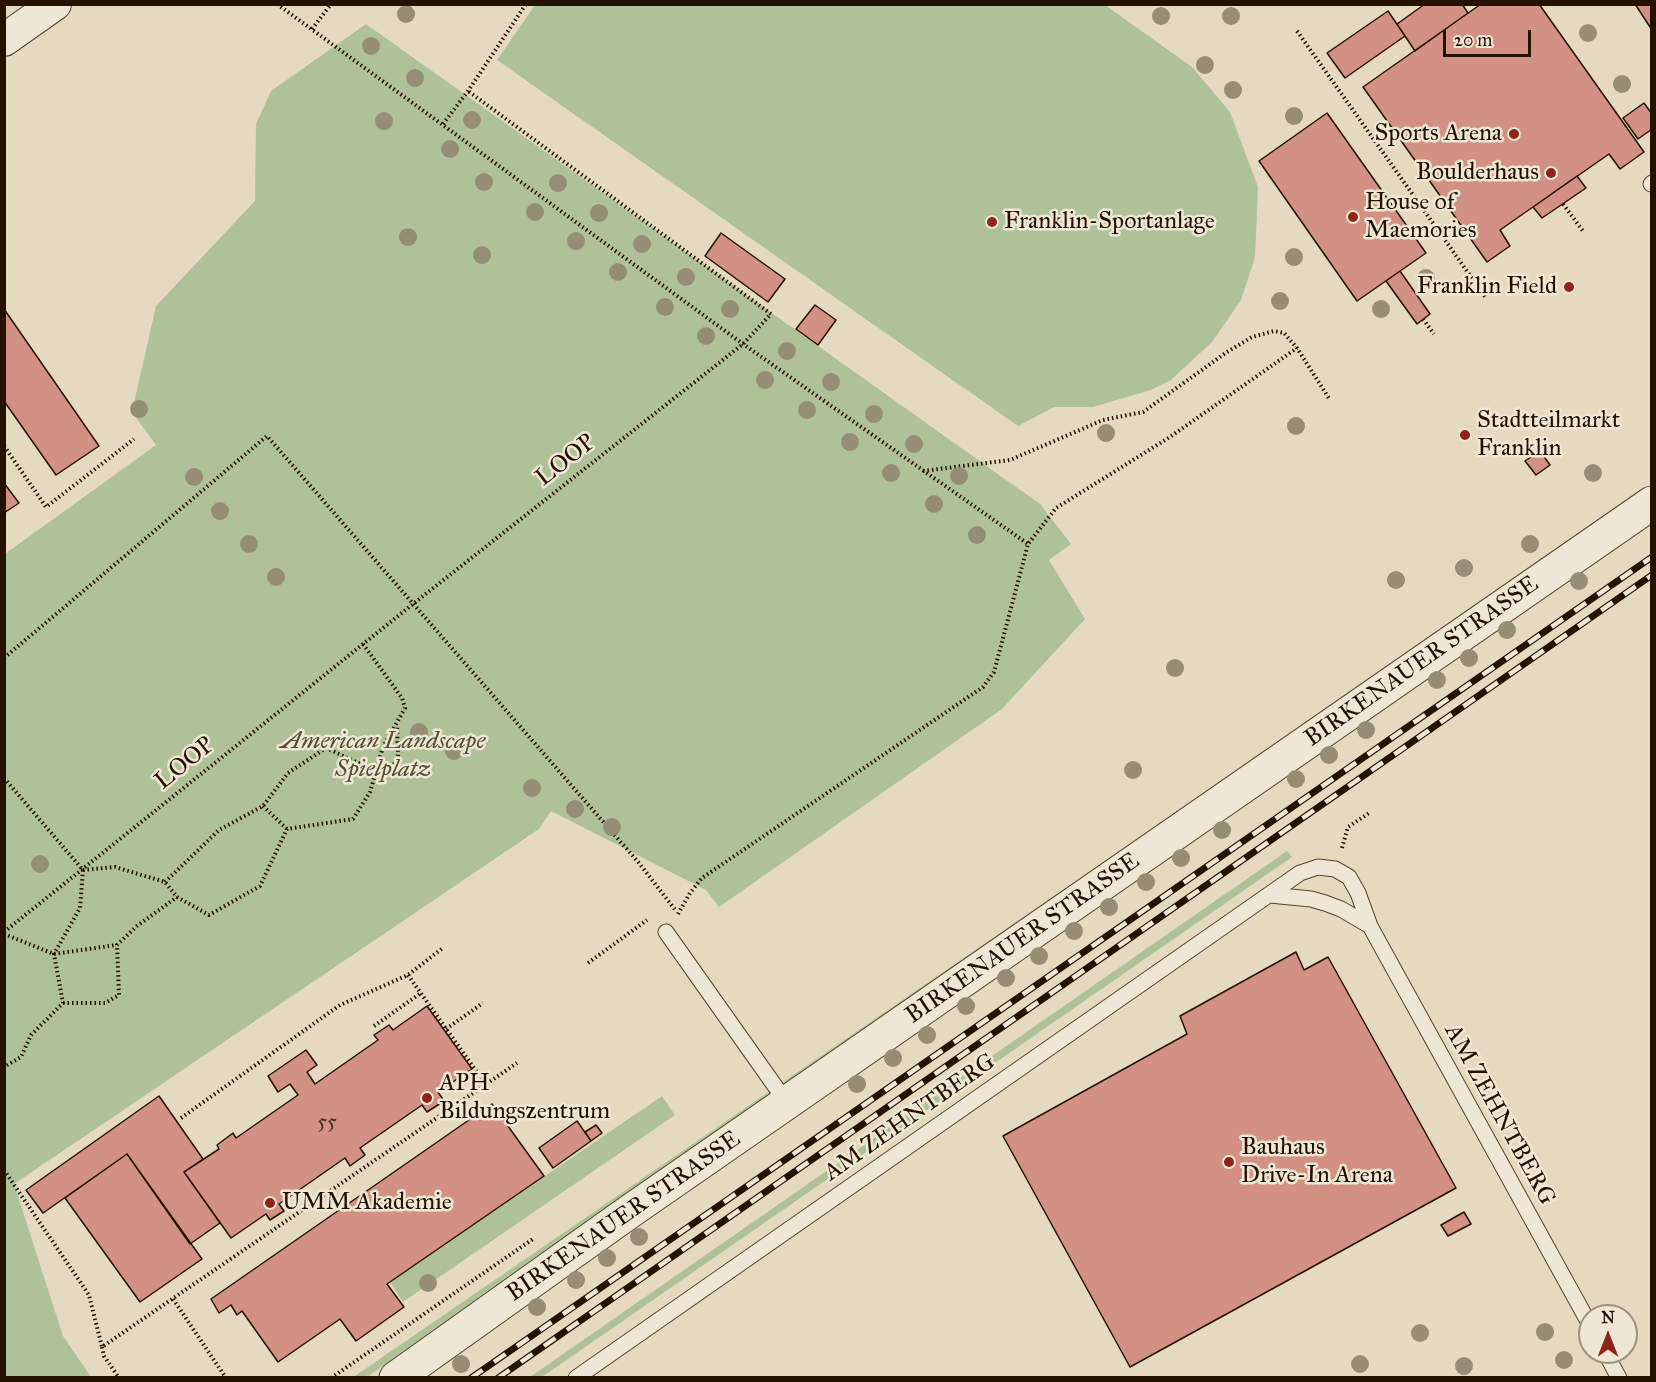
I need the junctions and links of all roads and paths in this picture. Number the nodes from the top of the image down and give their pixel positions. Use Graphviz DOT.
graph roads {
  1 [pos="55,4"];
  2 [pos="277,4"];
  3 [pos="331,4"];
  4 [pos="526,4"];
  5 [pos="312,29"];
  6 [pos="1298,31"];
  7 [pos="4,39"];
  8 [pos="468,91"];
  9 [pos="443,124"];
  10 [pos="1563,204"];
  11 [pos="1583,231"];
  12 [pos="1486,298"];
  13 [pos="1423,319"];
  14 [pos="1434,334"];
  15 [pos="743,344"];
  16 [pos="1297,348"];
  17 [pos="1330,400"];
  18 [pos="134,439"];
  19 [pos="4,446"];
  20 [pos="923,471"];
  21 [pos="1652,503"];
  22 [pos="1028,544"];
  23 [pos="413,604"];
  24 [pos="363,644"];
  25 [pos="4,658"];
  26 [pos="397,724"];
  27 [pos="376,771"];
  28 [pos="4,778"];
  29 [pos="262,806"];
  30 [pos="287,829"];
  31 [pos="83,870"];
  32 [pos="165,882"];
  33 [pos="690,893"];
  34 [pos="1270,895"];
  35 [pos="177,897"];
  36 [pos="678,915"];
  37 [pos="651,916"];
  38 [pos="1370,926"];
  39 [pos="666,932"];
  40 [pos="4,933"];
  41 [pos="117,945"];
  42 [pos="444,947"];
  43 [pos="54,954"];
  44 [pos="588,963"];
  45 [pos="408,975"];
  46 [pos="421,993"];
  47 [pos="63,1003"];
  48 [pos="483,1003"];
  49 [pos="374,1026"];
  50 [pos="446,1029"];
  51 [pos="518,1064"];
  52 [pos="4,1067"];
  53 [pos="486,1085"];
  54 [pos="786,1103"];
  55 [pos="181,1118"];
  56 [pos="4,1170"];
  57 [pos="173,1299"];
  58 [pos="1578,1304"];
  59 [pos="102,1347"];
  60 [pos="119,1377"];
  61 [pos="226,1377"];
  62 [pos="396,1377"];
  63 [pos="576,1377"];
  1 -- 7 [label="street"];
  2 -- 5 [label="path"];
  3 -- 5 [label="path"];
  4 -- 8 [label="path"];
  5 -- 9 [label="path"];
  6 -- 12 [label="path"];
  8 -- 9 [label="path"];
  8 -- 15 [label="path, LOOP"];
  9 -- 15 [label="path"];
  10 -- 11 [label="path"];
  13 -- 14 [label="path"];
  15 -- 20 [label="path"];
  15 -- 23 [label="path, LOOP"];
  16 -- 17 [label="path"];
  16 -- 20 [label="path"];
  16 -- 22 [label="path"];
  18 -- 19 [label="path"];
  20 -- 22 [label="path"];
  21 -- 54 [label="street, BIRKENAUER STRASSE"];
  22 -- 33 [label="path"];
  23 -- 24 [label="path, LOOP"];
  23 -- 25 [label="path"];
  23 -- 36 [label="path"];
  24 -- 26 [label="path"];
  24 -- 31 [label="path, LOOP"];
  26 -- 27 [label="path"];
  26 -- 27 [label="path"];
  27 -- 29 [label="path"];
  27 -- 30 [label="path"];
  28 -- 31 [label="path"];
  29 -- 30 [label="path"];
  29 -- 32 [label="path"];
  30 -- 35 [label="path"];
  31 -- 32 [label="path"];
  31 -- 40 [label="path, LOOP"];
  31 -- 43 [label="path"];
  32 -- 35 [label="path"];
  34 -- 38 [label="lane"];
  34 -- 38 [label="lane, AM ZEHNTBERG"];
  34 -- 63 [label="lane, AM ZEHNTBERG"];
  35 -- 41 [label="path"];
  37 -- 44 [label="path"];
  38 -- 58 [label="lane, AM ZEHNTBERG"];
  39 -- 54 [label="lane"];
  40 -- 43 [label="path"];
  41 -- 43 [label="path"];
  41 -- 47 [label="path"];
  42 -- 45 [label="path"];
  43 -- 47 [label="path"];
  45 -- 46 [label="path"];
  45 -- 55 [label="path"];
  46 -- 49 [label="path"];
  46 -- 50 [label="path"];
  47 -- 52 [label="path"];
  48 -- 50 [label="path"];
  50 -- 53 [label="path"];
  51 -- 53 [label="path"];
  53 -- 57 [label="path"];
  54 -- 62 [label="street, BIRKENAUER STRASSE"];
  56 -- 59 [label="path"];
  57 -- 59 [label="path"];
  57 -- 61 [label="path"];
  59 -- 60 [label="path"];
}
